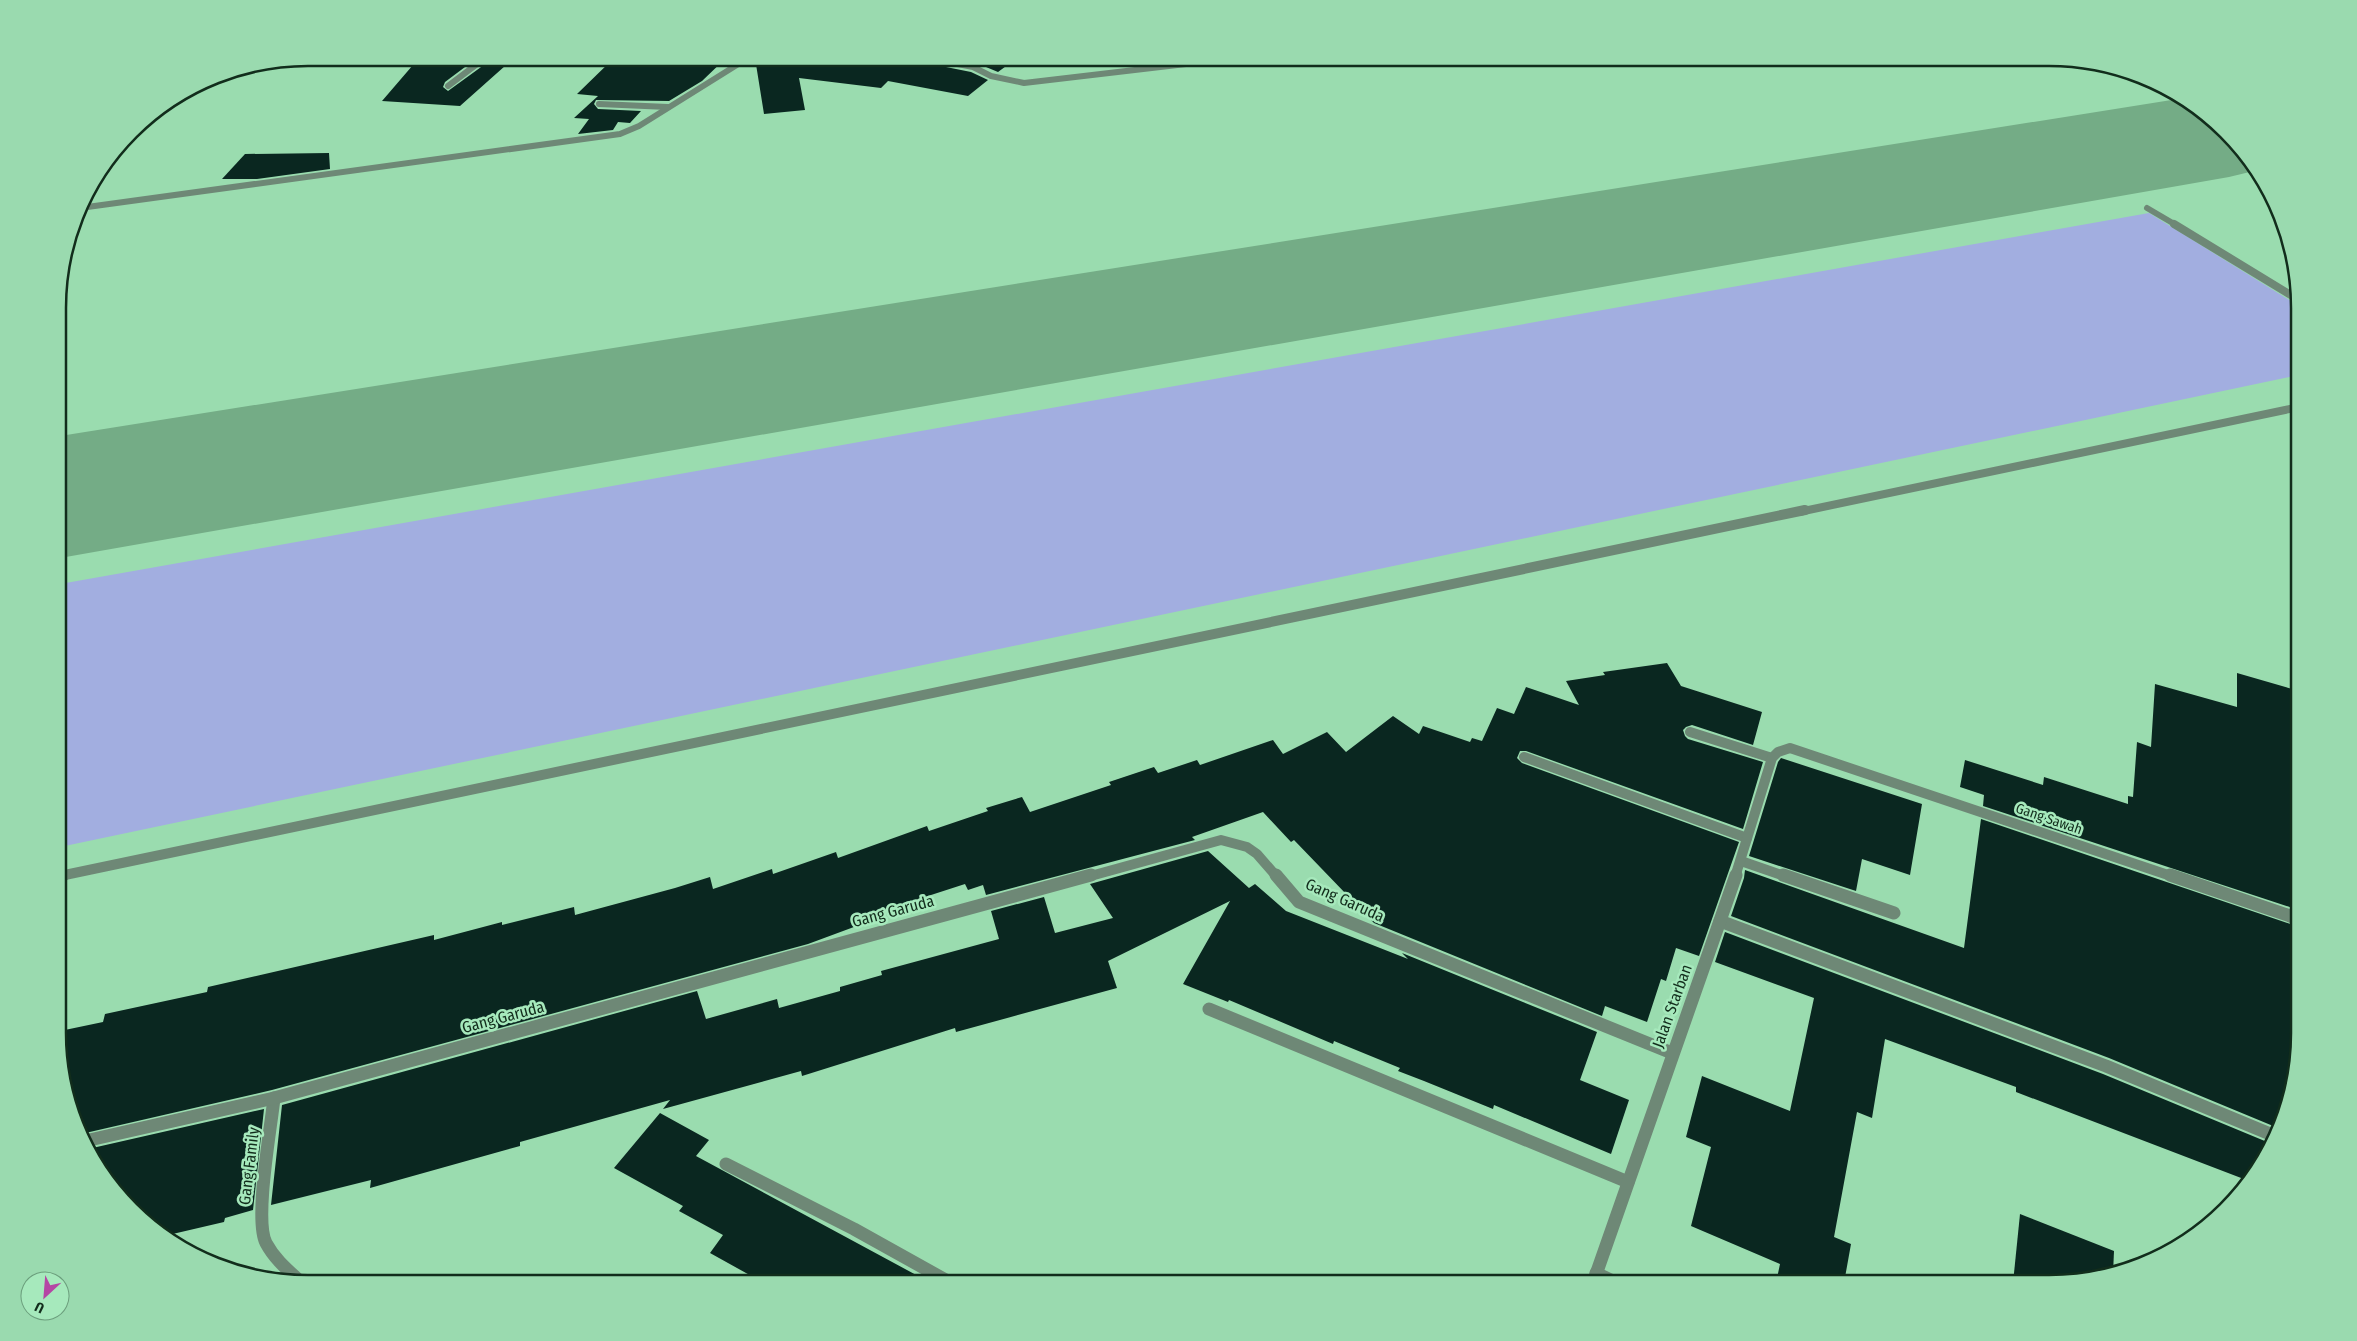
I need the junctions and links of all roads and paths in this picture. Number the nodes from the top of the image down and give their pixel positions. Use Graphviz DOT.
graph roads {
  1 [pos="474,66"];
  2 [pos="735,66"];
  3 [pos="968,66"];
  4 [pos="1169,66"];
  5 [pos="448,86"];
  6 [pos="599,104"];
  7 [pos="668,108"];
  8 [pos="88,207"];
  9 [pos="2147,208"];
  10 [pos="2290,295"];
  11 [pos="2291,409"];
  12 [pos="1690,732"];
  13 [pos="1524,757"];
  14 [pos="1772,758"];
  15 [pos="1747,838"];
  16 [pos="1741,860"];
  17 [pos="66,875"];
  18 [pos="1894,913"];
  19 [pos="2291,916"];
  20 [pos="1720,921"];
  21 [pos="1209,1009"];
  22 [pos="1672,1053"];
  23 [pos="274,1098"];
  24 [pos="2269,1133"];
  25 [pos="91,1139"];
  26 [pos="726,1164"];
  27 [pos="1628,1182"];
  28 [pos="292,1274"];
  29 [pos="937,1275"];
  30 [pos="1595,1275"];
  1 -- 5 [label="street"];
  2 -- 7 [label="street"];
  3 -- 4 [label="street"];
  6 -- 7 [label="street"];
  7 -- 8 [label="street"];
  9 -- 10 [label="street"];
  11 -- 17 [label="street"];
  12 -- 14 [label="street"];
  13 -- 15 [label="street"];
  14 -- 15 [label="street, Jalan Starban"];
  14 -- 19 [label="street, Gang Sawah"];
  15 -- 16 [label="street, Jalan Starban"];
  16 -- 18 [label="street"];
  16 -- 20 [label="street, Jalan Starban"];
  20 -- 22 [label="street, Jalan Starban"];
  20 -- 24 [label="street"];
  21 -- 27 [label="street"];
  22 -- 23 [label="street, Gang Garuda"];
  22 -- 27 [label="street, Jalan Starban"];
  23 -- 25 [label="street, Gang Garuda"];
  23 -- 28 [label="street, Gang Family"];
  26 -- 29 [label="street"];
  27 -- 30 [label="street, Jalan Starban"];
}
